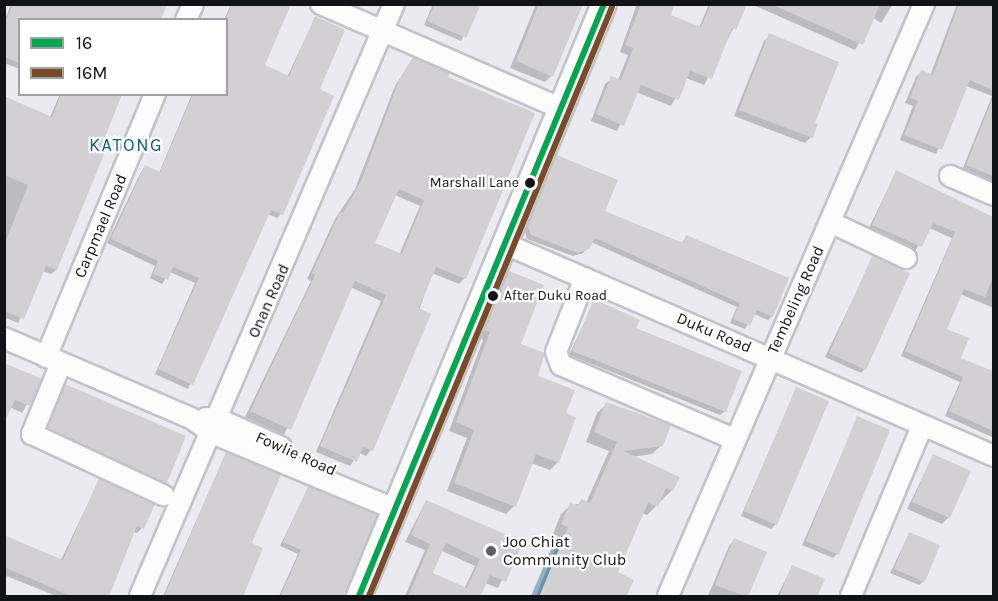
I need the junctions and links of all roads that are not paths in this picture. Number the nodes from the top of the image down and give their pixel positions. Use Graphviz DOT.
graph roads {
  1 [pos="193,4"];
  2 [pos="321,4"];
  3 [pos="394,4"];
  4 [pos="604,4"];
  5 [pos="924,4"];
  6 [pos="187,18"];
  7 [pos="383,31"];
  8 [pos="154,96"];
  9 [pos="560,108"];
  10 [pos="950,176"];
  11 [pos="993,195"];
  12 [pos="832,223"];
  13 [pos="504,243"];
  14 [pos="906,258"];
  15 [pos="585,278"];
  16 [pos="4,338"];
  17 [pos="770,357"];
  18 [pos="53,360"];
  19 [pos="215,426"];
  20 [pos="922,426"];
  21 [pos="734,439"];
  22 [pos="993,456"];
  23 [pos="164,495"];
  24 [pos="397,504"];
  25 [pos="140,597"];
  26 [pos="358,597"];
  27 [pos="668,597"];
  28 [pos="851,597"];
  1 -- 6 [label="street"];
  2 -- 7 [label="street"];
  3 -- 7 [label="street, Onan Road"];
  4 -- 9 [label="street"];
  5 -- 12 [label="street, Tembeling Road"];
  7 -- 9 [label="street"];
  7 -- 19 [label="street, Onan Road"];
  8 -- 18 [label="street, Carpmael Road"];
  9 -- 13 [label="street"];
  10 -- 11 [label="street"];
  12 -- 14 [label="street"];
  12 -- 17 [label="street, Tembeling Road"];
  13 -- 15 [label="street, Duku Road"];
  13 -- 24 [label="street"];
  15 -- 17 [label="street, Duku Road"];
  15 -- 21 [label="street"];
  16 -- 18 [label="street, Fowlie Road"];
  17 -- 20 [label="street, Duku Road"];
  17 -- 21 [label="street, Tembeling Road"];
  18 -- 19 [label="street, Fowlie Road"];
  18 -- 23 [label="street, Carpmael Road"];
  19 -- 24 [label="street, Fowlie Road"];
  19 -- 25 [label="street, Onan Road"];
  20 -- 22 [label="street, Duku Road"];
  20 -- 28 [label="street"];
  21 -- 27 [label="street, Tembeling Road"];
  24 -- 26 [label="street"];
}
